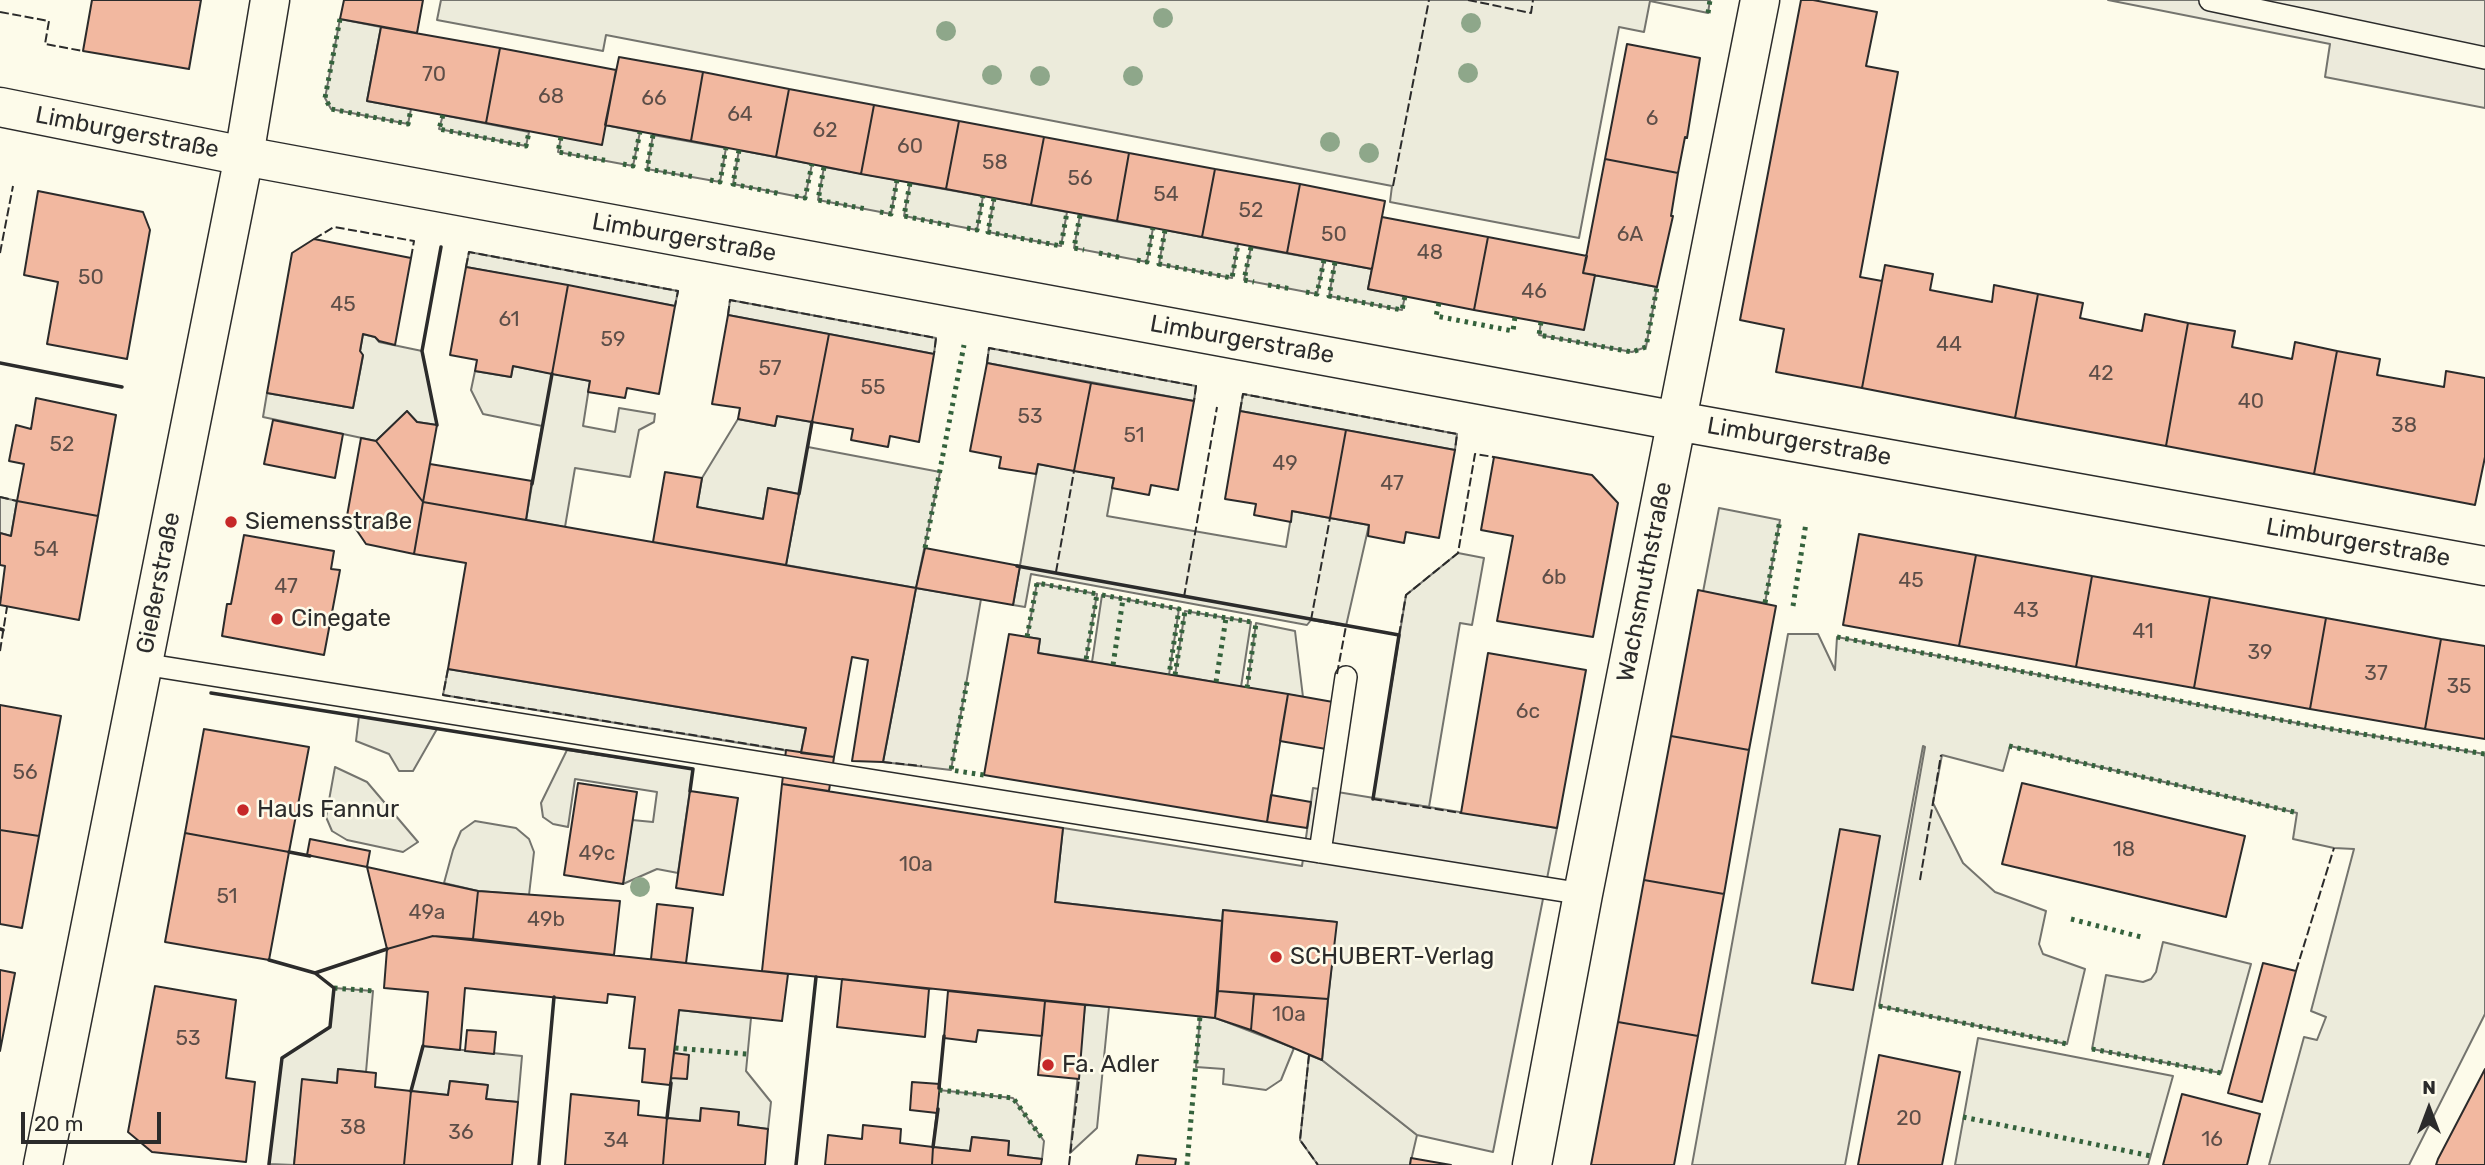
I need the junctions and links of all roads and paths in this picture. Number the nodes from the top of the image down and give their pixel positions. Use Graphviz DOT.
graph roads {
  1 [pos="270,0"];
  2 [pos="1760,0"];
  3 [pos="2210,0"];
  4 [pos="2485,58"];
  5 [pos="0,107"];
  6 [pos="244,156"];
  7 [pos="1677,421"];
  8 [pos="2485,566"];
  9 [pos="143,664"];
  10 [pos="1346,677"];
  11 [pos="1320,852"];
  12 [pos="1583,894"];
  13 [pos="43,1165"];
  14 [pos="1532,1165"];
  1 -- 6 [label="street, Gießerstraße"];
  2 -- 7 [label="street, Wachsmuthstraße"];
  3 -- 4 [label="lane"];
  5 -- 6 [label="street, Limburgerstraße"];
  6 -- 7 [label="street, Limburgerstraße"];
  6 -- 9 [label="street, Gießerstraße"];
  7 -- 8 [label="street, Limburgerstraße"];
  7 -- 12 [label="street, Wachsmuthstraße"];
  9 -- 11 [label="lane"];
  9 -- 13 [label="street, Gießerstraße"];
  10 -- 11 [label="lane"];
  11 -- 12 [label="lane"];
  12 -- 14 [label="street, Wachsmuthstraße"];
}
